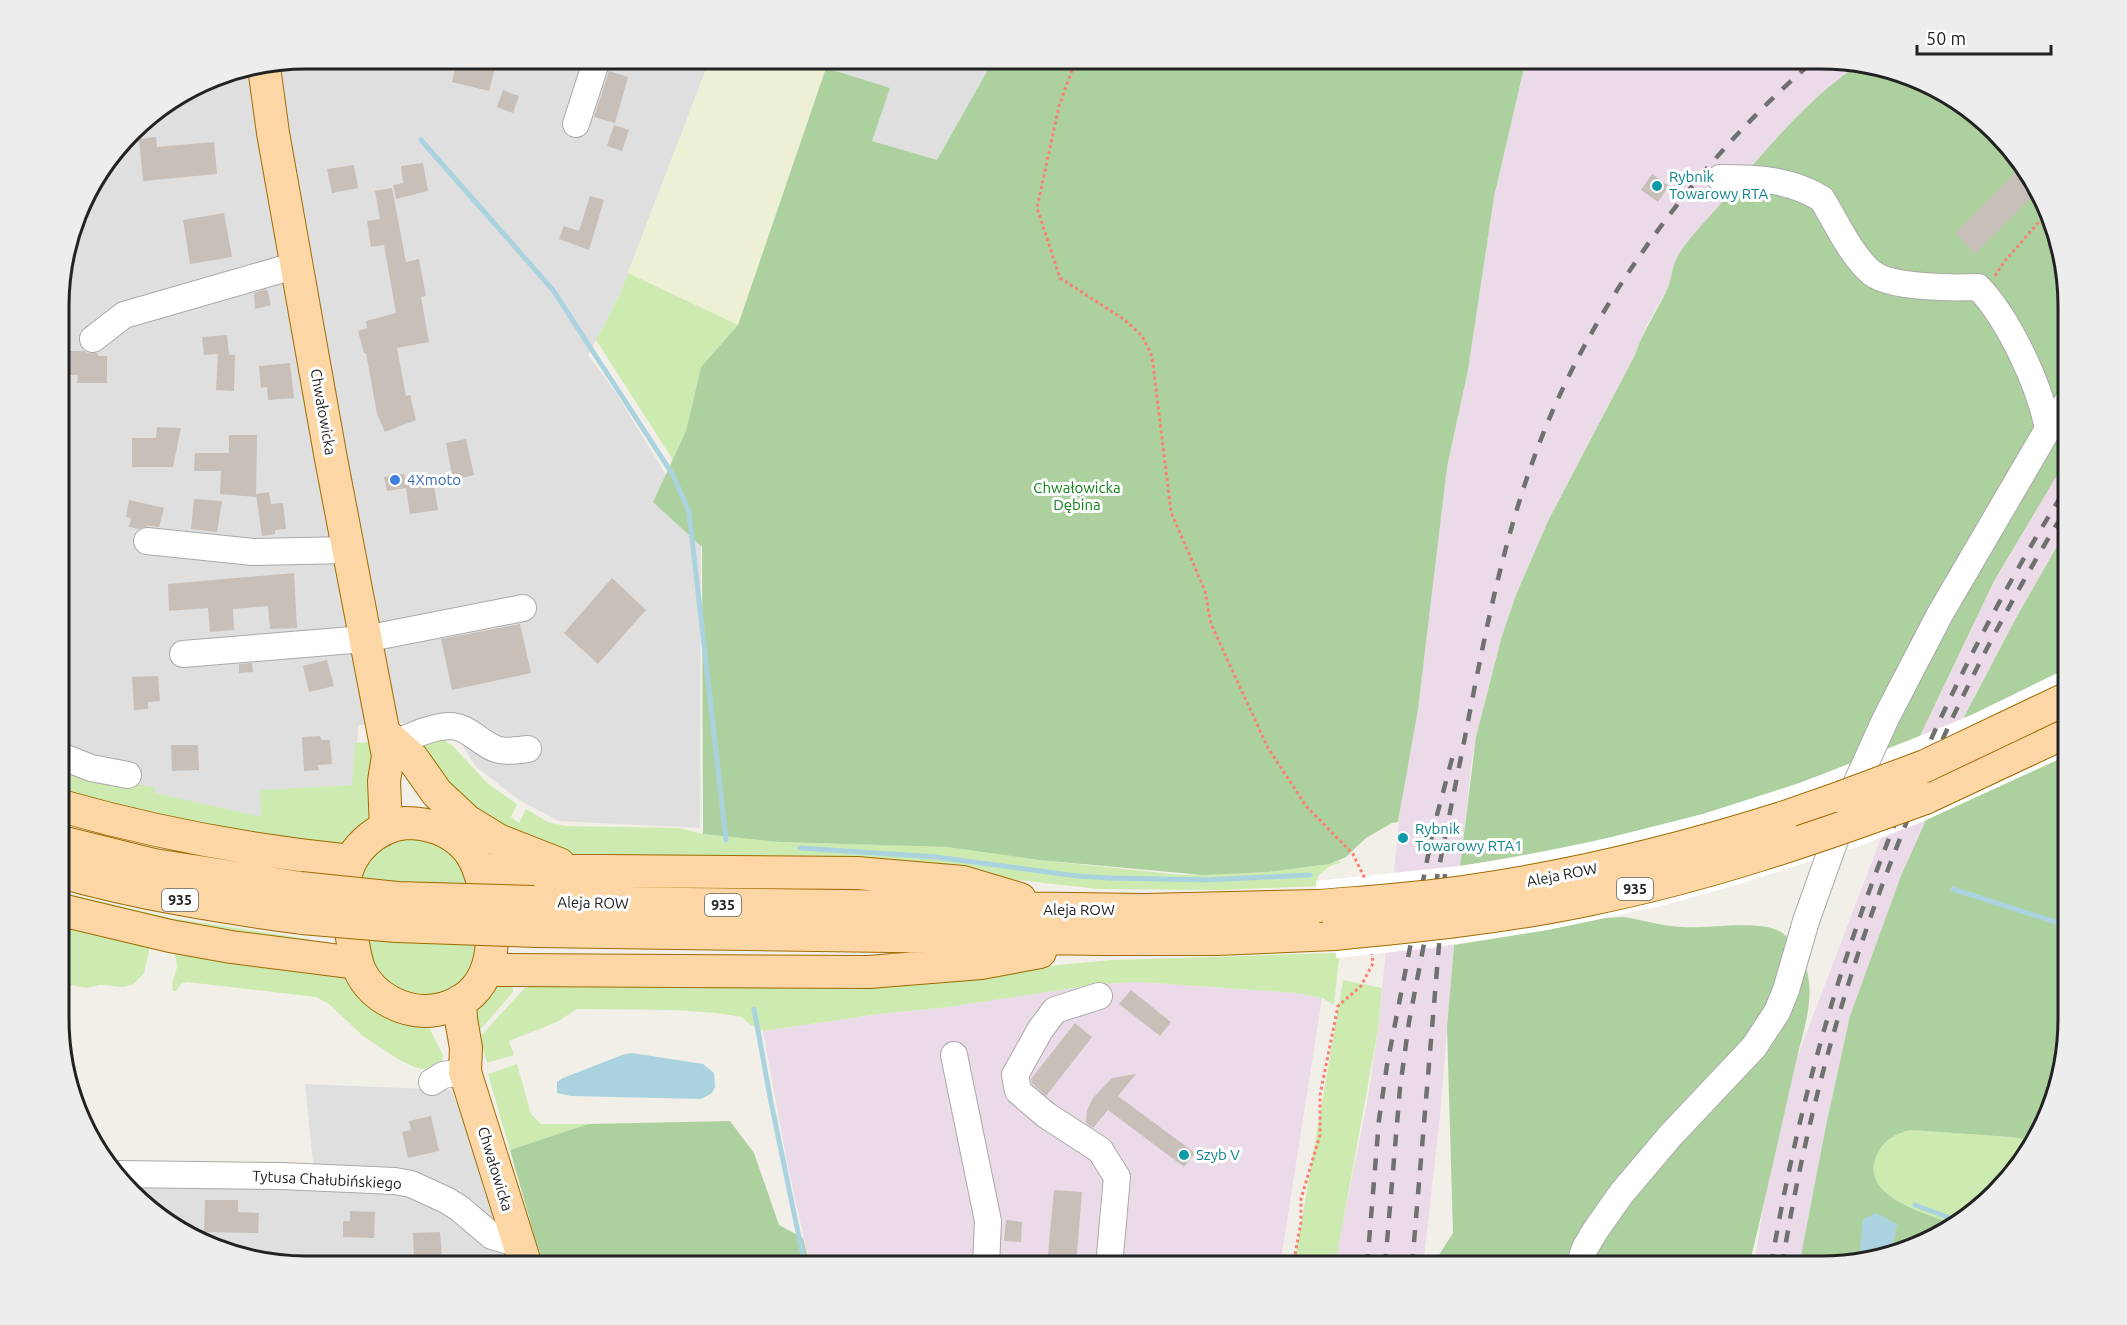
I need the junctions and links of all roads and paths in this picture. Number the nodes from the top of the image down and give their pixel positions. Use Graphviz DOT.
graph roads {
  1 [pos="594,69"];
  2 [pos="1072,69"];
  3 [pos="265,73"];
  4 [pos="576,124"];
  5 [pos="1720,178"];
  6 [pos="2041,219"];
  7 [pos="297,265"];
  8 [pos="1989,298"];
  9 [pos="93,339"];
  10 [pos="2058,415"];
  11 [pos="2048,429"];
  12 [pos="147,541"];
  13 [pos="348,549"];
  14 [pos="523,608"];
  15 [pos="365,639"];
  16 [pos="183,654"];
  17 [pos="2058,703"];
  18 [pos="2058,736"];
  19 [pos="389,744"];
  20 [pos="528,749"];
  21 [pos="69,759"];
  22 [pos="128,775"];
  23 [pos="69,808"];
  24 [pos="417,823"];
  25 [pos="386,828"];
  26 [pos="69,844"];
  27 [pos="351,861"];
  28 [pos="479,870"];
  29 [pos="579,871"];
  30 [pos="69,874"];
  31 [pos="1366,888"];
  32 [pos="301,903"];
  33 [pos="1058,910"];
  34 [pos="69,912"];
  35 [pos="536,917"];
  36 [pos="1104,939"];
  37 [pos="1372,952"];
  38 [pos="357,963"];
  39 [pos="487,970"];
  40 [pos="1099,996"];
  41 [pos="460,1001"];
  42 [pos="425,1011"];
  43 [pos="954,1055"];
  44 [pos="465,1072"];
  45 [pos="432,1082"];
  46 [pos="127,1174"];
  47 [pos="522,1255"];
  48 [pos="986,1256"];
  49 [pos="1110,1256"];
  50 [pos="1295,1256"];
  51 [pos="1583,1256"];
  1 -- 4 [label="street"];
  2 -- 31 [label="path"];
  3 -- 7 [label="main road, Chwałowicka"];
  5 -- 8 [label="street"];
  6 -- 8 [label="path"];
  7 -- 9 [label="street"];
  7 -- 13 [label="main road, Chwałowicka"];
  8 -- 11 [label="street"];
  10 -- 11 [label="street"];
  11 -- 51 [label="street"];
  12 -- 13 [label="street"];
  13 -- 15 [label="main road, Chwałowicka"];
  14 -- 15 [label="street"];
  15 -- 16 [label="street"];
  15 -- 19 [label="main road, Chwałowicka"];
  17 -- 33 [label="main road, Aleja ROW / 935, bridge"];
  18 -- 36 [label="main road, Aleja ROW / 935, bridge"];
  19 -- 20 [label="street"];
  19 -- 24 [label="main road, Chwałowicka"];
  19 -- 25 [label="main road, Chwałowicka"];
  19 -- 29 [label="main road"];
  21 -- 22 [label="street"];
  23 -- 27 [label="main road"];
  24 -- 25 [label="main road"];
  24 -- 28 [label="main road"];
  25 -- 27 [label="main road"];
  26 -- 32 [label="main road, Aleja ROW / 935"];
  27 -- 38 [label="main road"];
  28 -- 29 [label="main road"];
  28 -- 39 [label="main road"];
  29 -- 33 [label="main road"];
  30 -- 32 [label="main road, Aleja ROW / 935"];
  32 -- 35 [label="main road, Aleja ROW / 935, bridge"];
  33 -- 35 [label="main road, Aleja ROW / 935"];
  34 -- 38 [label="main road"];
  35 -- 36 [label="main road, Aleja ROW / 935"];
  36 -- 39 [label="main road"];
  37 -- 50 [label="path"];
  38 -- 42 [label="main road"];
  39 -- 41 [label="main road"];
  40 -- 49 [label="street"];
  41 -- 42 [label="main road"];
  41 -- 44 [label="main road, Chwałowicka"];
  42 -- 44 [label="main road, Chwałowicka"];
  43 -- 48 [label="street"];
  44 -- 45 [label="street"];
  44 -- 47 [label="main road, Chwałowicka"];
  46 -- 47 [label="street, Tytusa Chałubińskiego"];
}
